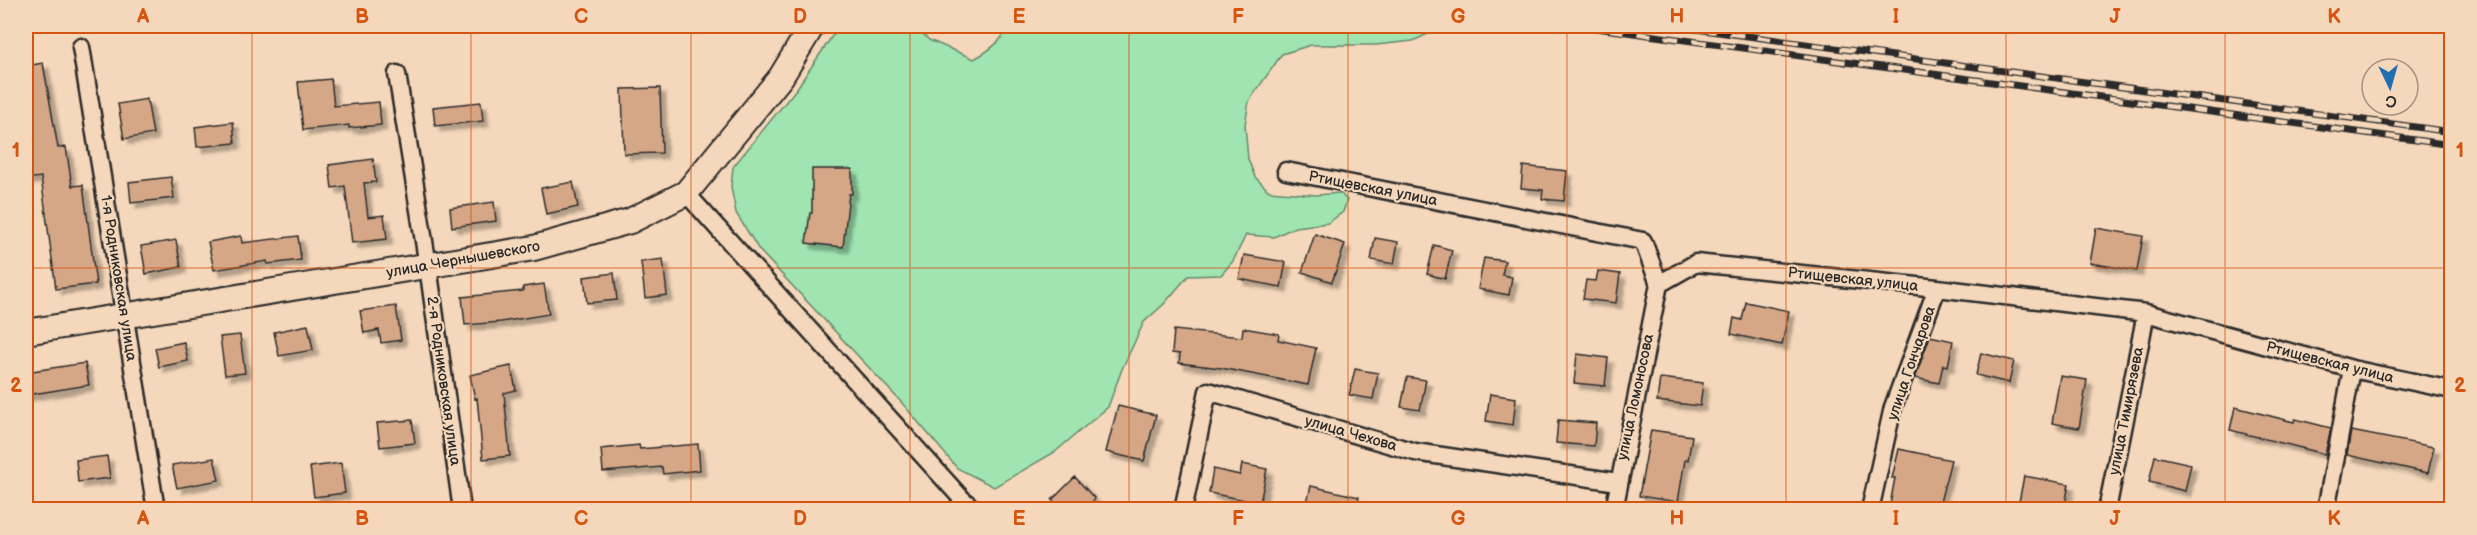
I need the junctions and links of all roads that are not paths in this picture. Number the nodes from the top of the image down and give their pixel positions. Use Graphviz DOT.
graph roads {
  1 [pos="812,26"];
  2 [pos="81,47"];
  3 [pos="397,74"];
  4 [pos="1286,171"];
  5 [pos="686,193"];
  6 [pos="428,266"];
  7 [pos="1659,284"];
  8 [pos="1936,288"];
  9 [pos="2146,313"];
  10 [pos="125,315"];
  11 [pos="26,332"];
  12 [pos="2352,369"];
  13 [pos="2451,390"];
  14 [pos="1618,482"];
  15 [pos="966,507"];
  16 [pos="156,510"];
  17 [pos="462,510"];
  18 [pos="1183,510"];
  19 [pos="1614,510"];
  20 [pos="1870,510"];
  21 [pos="2107,510"];
  22 [pos="2326,510"];
  1 -- 5 [label="street, улица Чернышевского"];
  2 -- 10 [label="street, 1-я Родниковская улица"];
  3 -- 6 [label="street, 2-я Родниковская улица"];
  4 -- 7 [label="street, Ртищевская улица"];
  5 -- 6 [label="street, улица Чернышевского"];
  5 -- 15 [label="street"];
  6 -- 10 [label="street, улица Чернышевского"];
  6 -- 17 [label="street, 2-я Родниковская улица"];
  7 -- 8 [label="street, Ртищевская улица"];
  7 -- 14 [label="street, улица Ломоносова"];
  8 -- 9 [label="street, Ртищевская улица"];
  8 -- 20 [label="street, улица Гончарова"];
  9 -- 12 [label="street, Ртищевская улица"];
  9 -- 21 [label="street, улица Тимирязева"];
  10 -- 11 [label="street, улица Чернышевского"];
  10 -- 16 [label="street, 1-я Родниковская улица"];
  12 -- 13 [label="street, Ртищевская улица"];
  12 -- 22 [label="street"];
  14 -- 18 [label="street, улица Чехова"];
  14 -- 19 [label="street, улица Ломоносова"];
}
